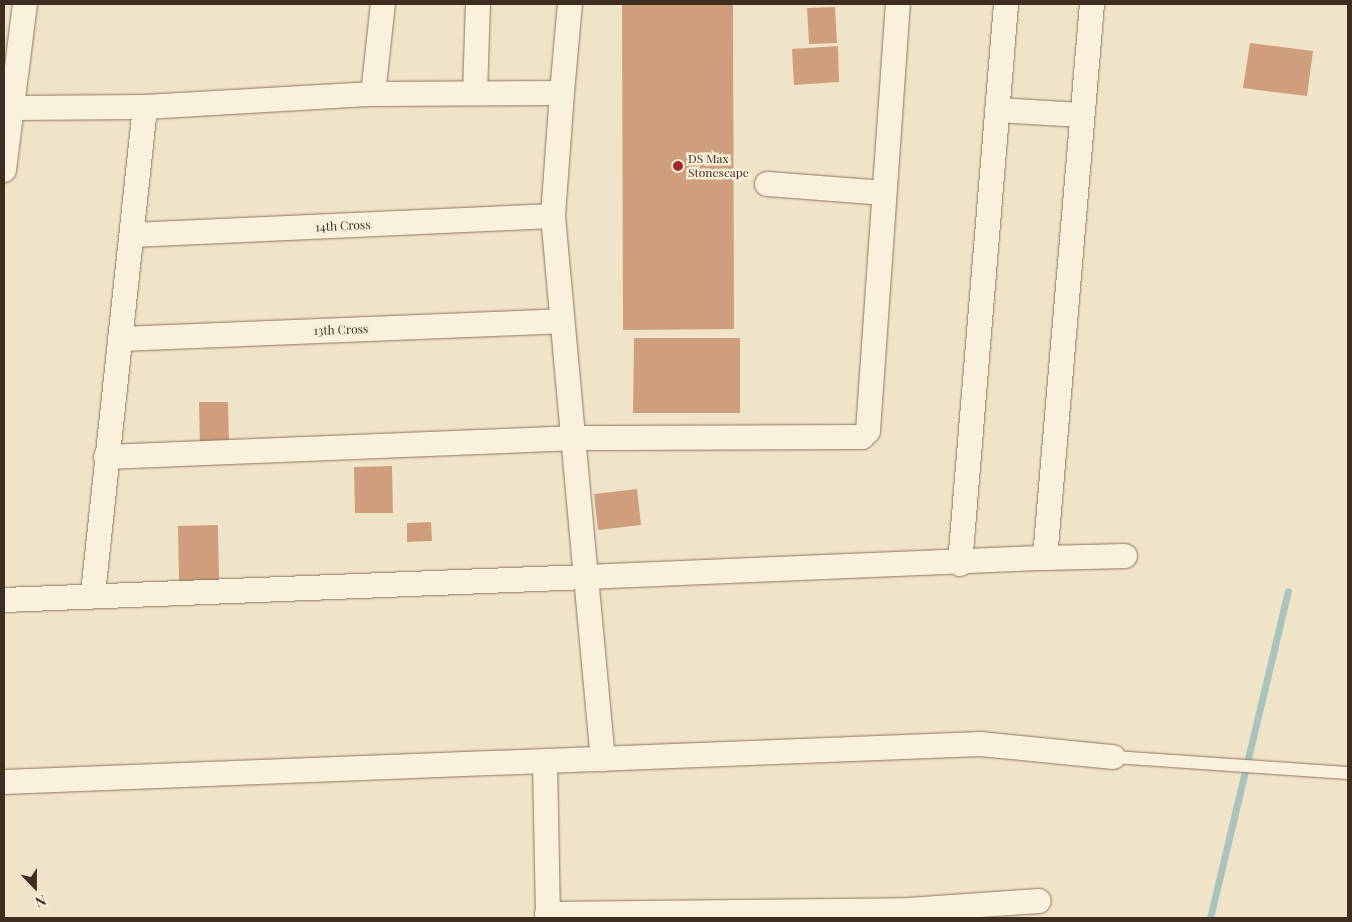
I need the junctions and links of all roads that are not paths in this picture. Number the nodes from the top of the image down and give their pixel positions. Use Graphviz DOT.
graph roads {
  1 [pos="25,4"];
  2 [pos="382,4"];
  3 [pos="478,4"];
  4 [pos="570,4"];
  5 [pos="898,4"];
  6 [pos="1006,4"];
  7 [pos="1092,4"];
  8 [pos="475,92"];
  9 [pos="562,93"];
  10 [pos="373,94"];
  11 [pos="145,107"];
  12 [pos="12,108"];
  13 [pos="997,110"];
  14 [pos="1082,115"];
  15 [pos="4,170"];
  16 [pos="767,184"];
  17 [pos="883,192"];
  18 [pos="553,216"];
  19 [pos="133,235"];
  20 [pos="562,321"];
  21 [pos="120,339"];
  22 [pos="572,438"];
  23 [pos="106,457"];
  24 [pos="1126,556"];
  25 [pos="1046,558"];
  26 [pos="960,564"];
  27 [pos="586,577"];
  28 [pos="93,595"];
  29 [pos="4,600"];
  30 [pos="1113,757"];
  31 [pos="603,759"];
  32 [pos="545,762"];
  33 [pos="1348,773"];
  34 [pos="4,782"];
  35 [pos="1039,901"];
  36 [pos="990,911"];
  37 [pos="908,914"];
  38 [pos="825,915"];
  39 [pos="548,916"];
  40 [pos="737,916"];
  41 [pos="647,917"];
  1 -- 12 [label="street"];
  2 -- 10 [label="street"];
  3 -- 8 [label="street"];
  4 -- 9 [label="street"];
  5 -- 17 [label="street"];
  6 -- 13 [label="street"];
  7 -- 14 [label="street"];
  8 -- 9 [label="street"];
  8 -- 10 [label="street"];
  9 -- 18 [label="street"];
  10 -- 11 [label="street"];
  11 -- 12 [label="street"];
  11 -- 19 [label="street"];
  12 -- 15 [label="street"];
  13 -- 14 [label="street"];
  13 -- 26 [label="street"];
  14 -- 25 [label="street"];
  16 -- 17 [label="street"];
  17 -- 22 [label="street"];
  18 -- 19 [label="street, 14th Cross"];
  18 -- 20 [label="street"];
  19 -- 21 [label="street"];
  20 -- 21 [label="street, 13th Cross"];
  20 -- 22 [label="street"];
  21 -- 23 [label="street"];
  22 -- 23 [label="street"];
  22 -- 27 [label="street"];
  23 -- 28 [label="street"];
  24 -- 25 [label="street"];
  25 -- 26 [label="street"];
  26 -- 27 [label="street"];
  27 -- 28 [label="street"];
  27 -- 31 [label="street"];
  28 -- 29 [label="street"];
  30 -- 31 [label="street"];
  30 -- 33 [label="lane"];
  31 -- 32 [label="street"];
  32 -- 34 [label="street"];
  32 -- 39 [label="street"];
  35 -- 36 [label="street"];
  36 -- 37 [label="street"];
  37 -- 38 [label="street"];
  38 -- 40 [label="street"];
  39 -- 41 [label="street"];
  40 -- 41 [label="street"];
}
